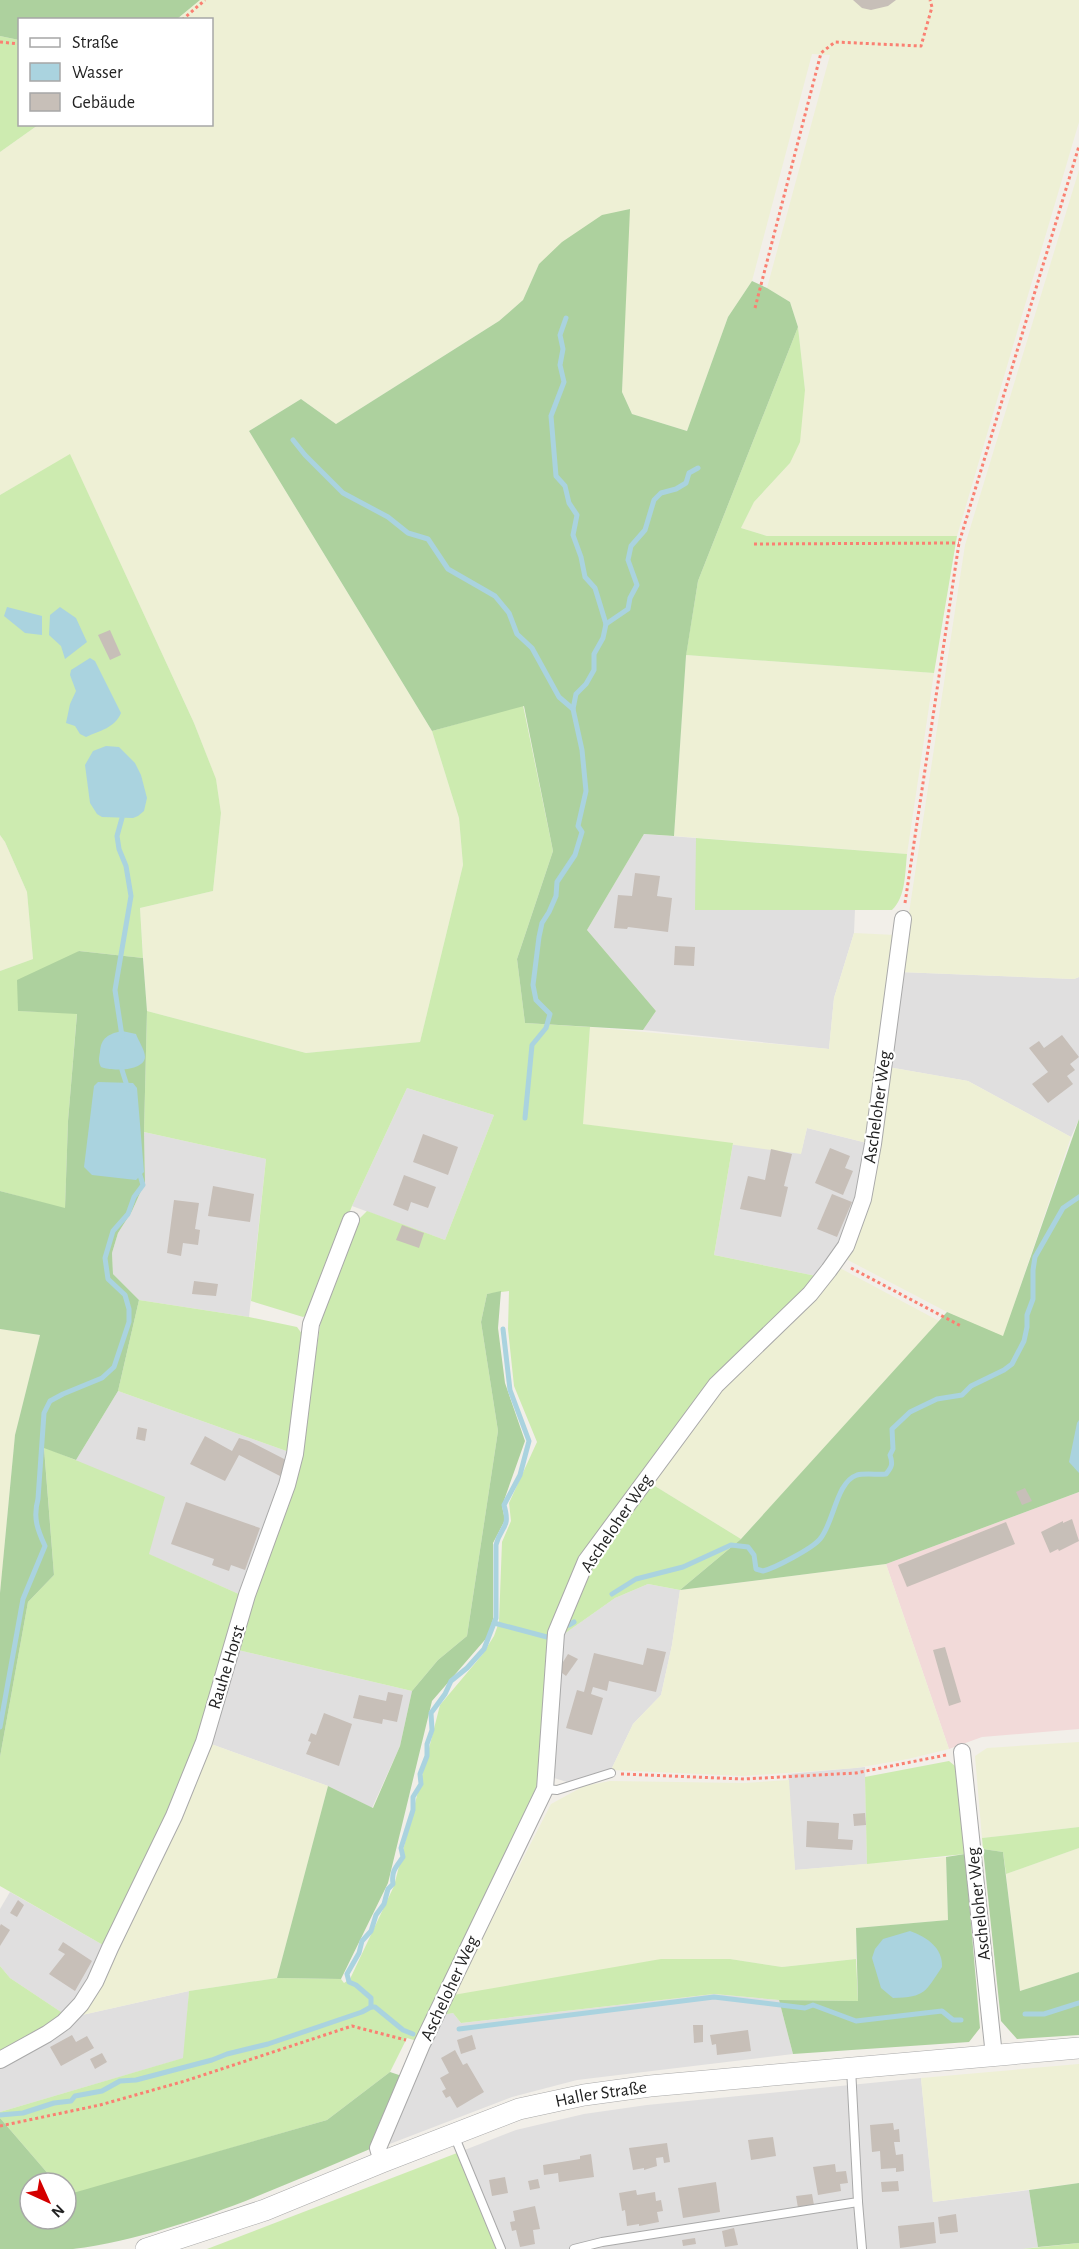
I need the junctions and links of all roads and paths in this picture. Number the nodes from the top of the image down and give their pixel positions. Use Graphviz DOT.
graph roads {
  1 [pos="206,0"];
  2 [pos="930,0"];
  3 [pos="184,18"];
  4 [pos="0,42"];
  5 [pos="18,44"];
  6 [pos="1079,146"];
  7 [pos="755,308"];
  8 [pos="959,543"];
  9 [pos="753,544"];
  10 [pos="903,919"];
  11 [pos="351,1220"];
  12 [pos="836,1260"];
  13 [pos="961,1326"];
  14 [pos="962,1752"];
  15 [pos="610,1773"];
  16 [pos="545,1789"];
  17 [pos="422,2044"];
  18 [pos="1079,2048"];
  19 [pos="994,2056"];
  20 [pos="0,2060"];
  21 [pos="851,2067"];
  22 [pos="0,2126"];
  23 [pos="454,2134"];
  24 [pos="382,2162"];
  25 [pos="858,2202"];
  26 [pos="146,2249"];
  27 [pos="501,2249"];
  28 [pos="574,2249"];
  29 [pos="862,2249"];
  1 -- 3 [label="path"];
  2 -- 7 [label="path"];
  4 -- 5 [label="path"];
  6 -- 8 [label="path"];
  8 -- 9 [label="path"];
  8 -- 10 [label="path"];
  10 -- 12 [label="street, Ascheloher Weg"];
  11 -- 20 [label="street, Rauhe Horst"];
  12 -- 13 [label="path"];
  12 -- 16 [label="street, Ascheloher Weg"];
  14 -- 15 [label="path"];
  14 -- 19 [label="street, Ascheloher Weg"];
  15 -- 16 [label="lane"];
  16 -- 17 [label="street, Ascheloher Weg"];
  17 -- 22 [label="path"];
  17 -- 24 [label="street, Ascheloher Weg"];
  18 -- 19 [label="street, Haller Straße"];
  19 -- 21 [label="street, Haller Straße"];
  21 -- 23 [label="street, Haller Straße"];
  21 -- 25 [label="lane"];
  23 -- 24 [label="street, Haller Straße"];
  23 -- 27 [label="lane"];
  24 -- 26 [label="street, Haller Straße"];
  25 -- 28 [label="lane"];
  25 -- 29 [label="lane"];
}
